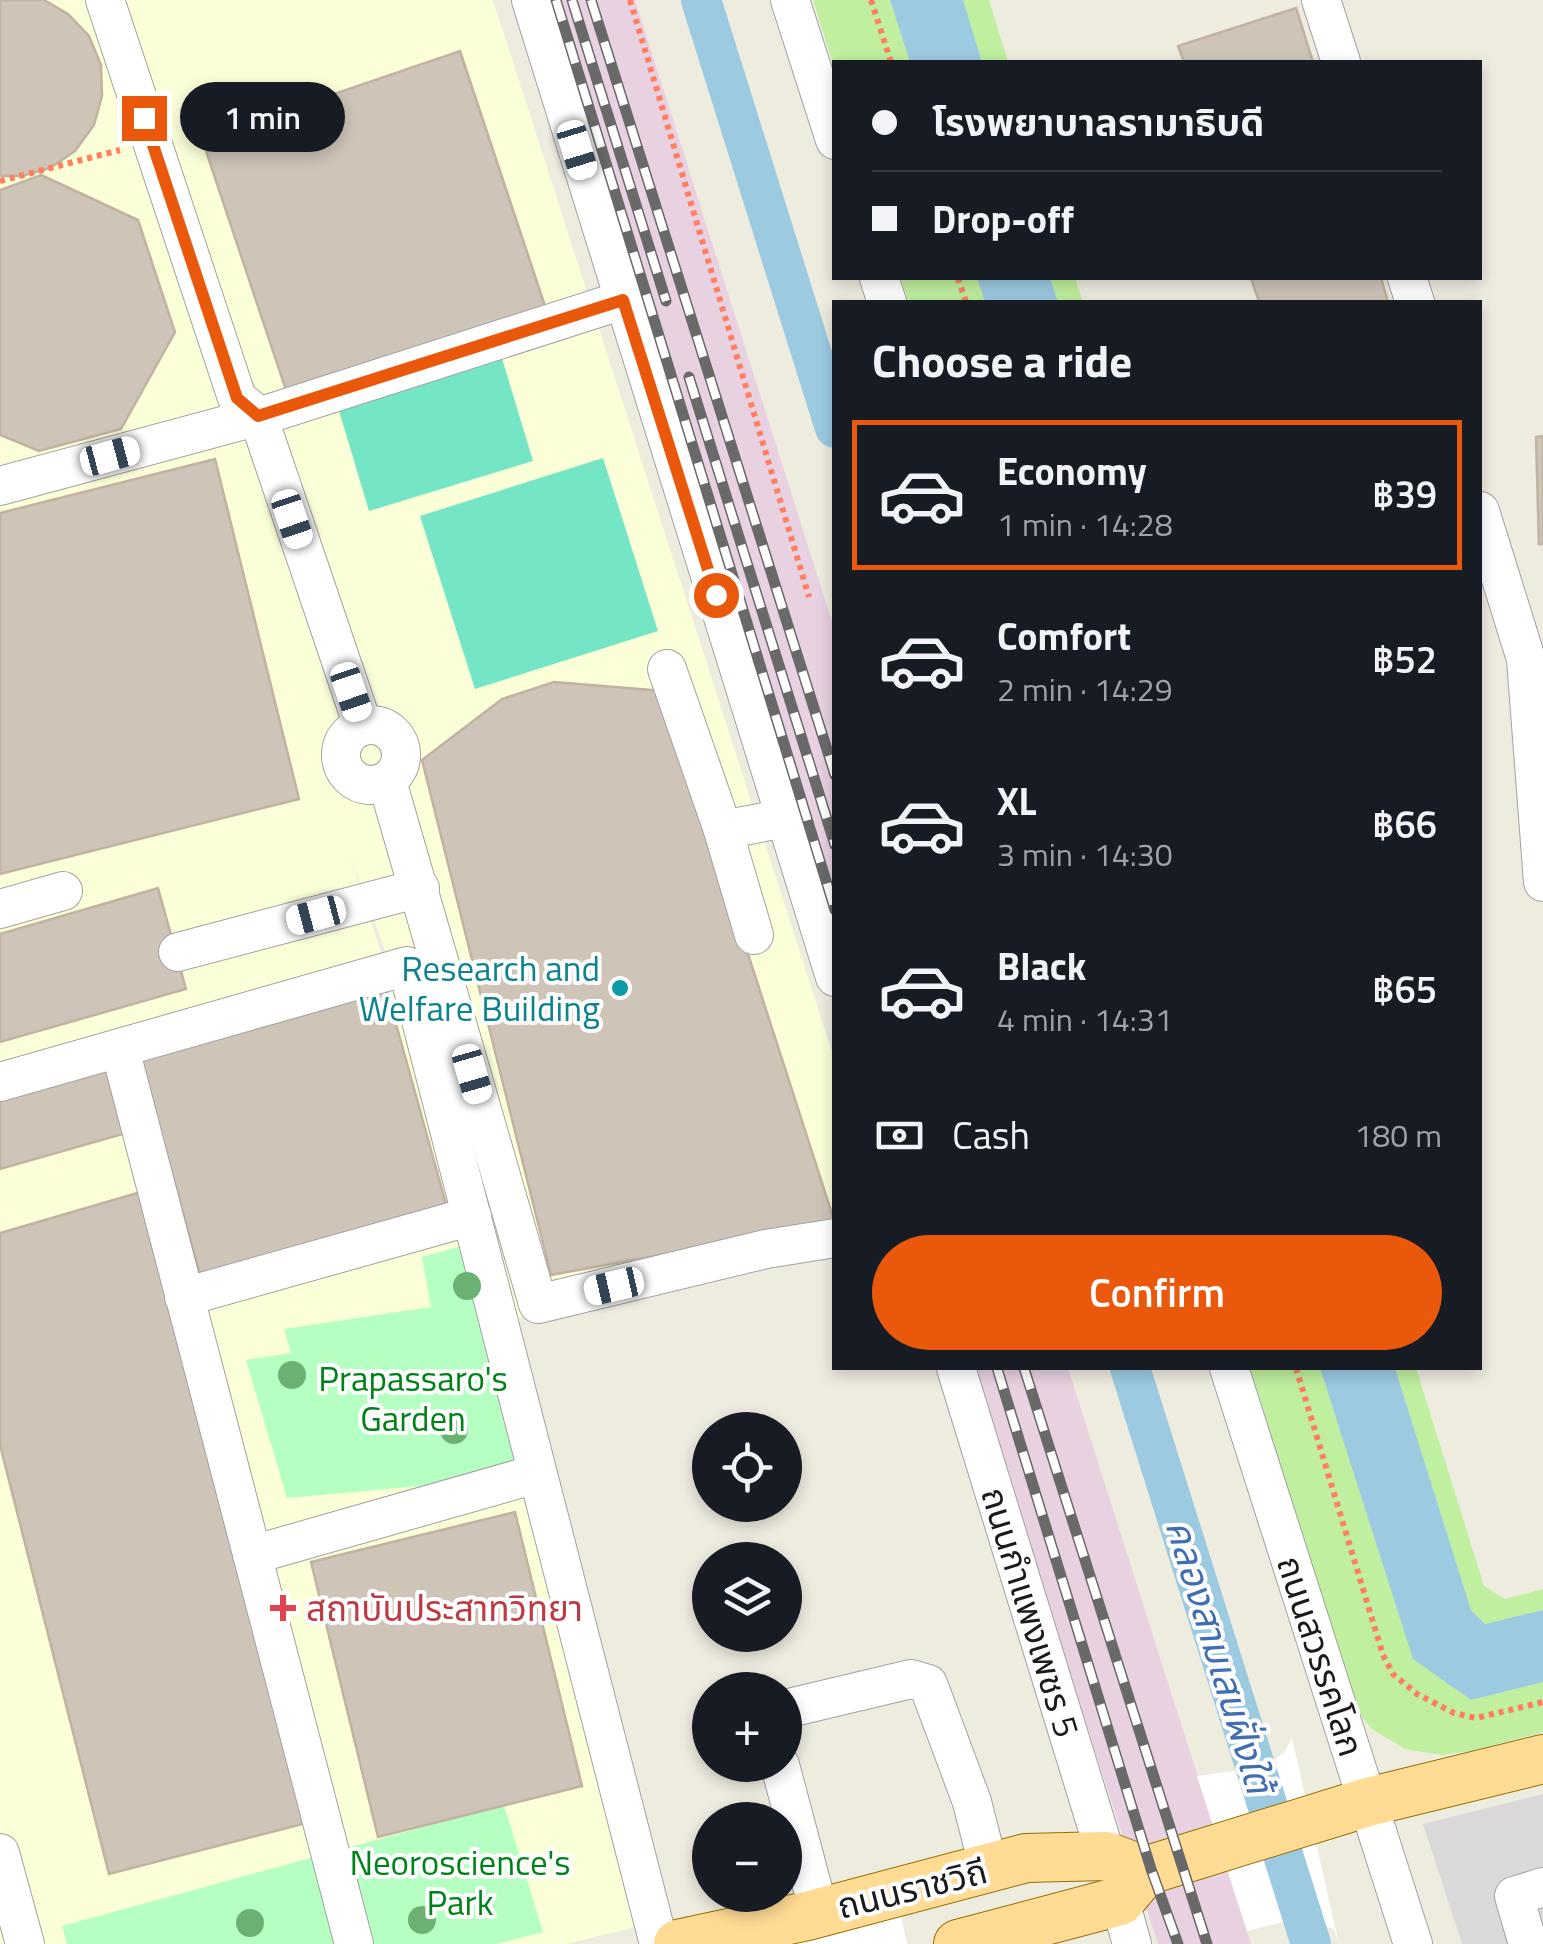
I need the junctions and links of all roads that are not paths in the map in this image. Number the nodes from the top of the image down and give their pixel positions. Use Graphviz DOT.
graph roads {
  1 [pos="106,0"];
  2 [pos="531,0"];
  3 [pos="790,0"];
  4 [pos="1322,0"];
  5 [pos="1340,60"];
  6 [pos="832,131"];
  7 [pos="623,300"];
  8 [pos="258,416"];
  9 [pos="0,486"];
  10 [pos="1482,518"];
  11 [pos="667,668"];
  12 [pos="785,818"];
  13 [pos="723,830"];
  14 [pos="1543,882"];
  15 [pos="420,888"];
  16 [pos="63,891"];
  17 [pos="0,909"];
  18 [pos="754,935"];
  19 [pos="178,952"];
  20 [pos="832,967"];
  21 [pos="120,1048"];
  22 [pos="0,1082"];
  23 [pos="472,1216"];
  24 [pos="832,1238"];
  25 [pos="184,1298"];
  26 [pos="957,1370"];
  27 [pos="1230,1370"];
  28 [pos="536,1474"];
  29 [pos="252,1555"];
  30 [pos="802,1705"];
  31 [pos="1543,1758"];
  32 [pos="784,1782"];
  33 [pos="1352,1808"];
  34 [pos="0,1852"];
  35 [pos="989,1869"];
  36 [pos="1115,1886"];
  37 [pos="1543,1887"];
  38 [pos="822,1928"];
  39 [pos="25,1944"];
  40 [pos="354,1944"];
  41 [pos="659,1944"];
  42 [pos="678,1944"];
  43 [pos="958,1944"];
  44 [pos="1413,1944"];
  45 [pos="1528,1944"];
  1 -- 8 [label="street"];
  2 -- 7 [label="street"];
  3 -- 6 [label="street"];
  4 -- 5 [label="street"];
  7 -- 8 [label="street"];
  7 -- 12 [label="street"];
  8 -- 9 [label="street"];
  8 -- 15 [label="street"];
  10 -- 14 [label="street"];
  11 -- 13 [label="street"];
  12 -- 13 [label="street"];
  12 -- 20 [label="street"];
  13 -- 18 [label="street"];
  15 -- 19 [label="street"];
  15 -- 24 [label="street"];
  16 -- 17 [label="street"];
  21 -- 22 [label="street"];
  21 -- 23 [label="street"];
  21 -- 25 [label="street"];
  23 -- 25 [label="street"];
  23 -- 28 [label="street"];
  25 -- 29 [label="street"];
  26 -- 36 [label="street, ถนนกำแพงเพชร 5"];
  27 -- 33 [label="street, ถนนสวรรคโลก"];
  28 -- 29 [label="street"];
  28 -- 41 [label="street"];
  29 -- 40 [label="street"];
  30 -- 35 [label="street"];
  31 -- 33 [label="main road, ถนนราชวิถี"];
  32 -- 38 [label="street"];
  33 -- 36 [label="main road, ถนนราชวิถี"];
  33 -- 44 [label="street, ถนนสวรรคโลก"];
  34 -- 39 [label="street"];
  35 -- 36 [label="main road, ถนนราชวิถี"];
  35 -- 38 [label="main road, ถนนราชวิถี"];
  36 -- 38 [label="main road"];
  36 -- 43 [label="main road, ถนนราชวิถี"];
  37 -- 45 [label="street"];
  38 -- 42 [label="main road, ถนนราชวิถี"];
}
